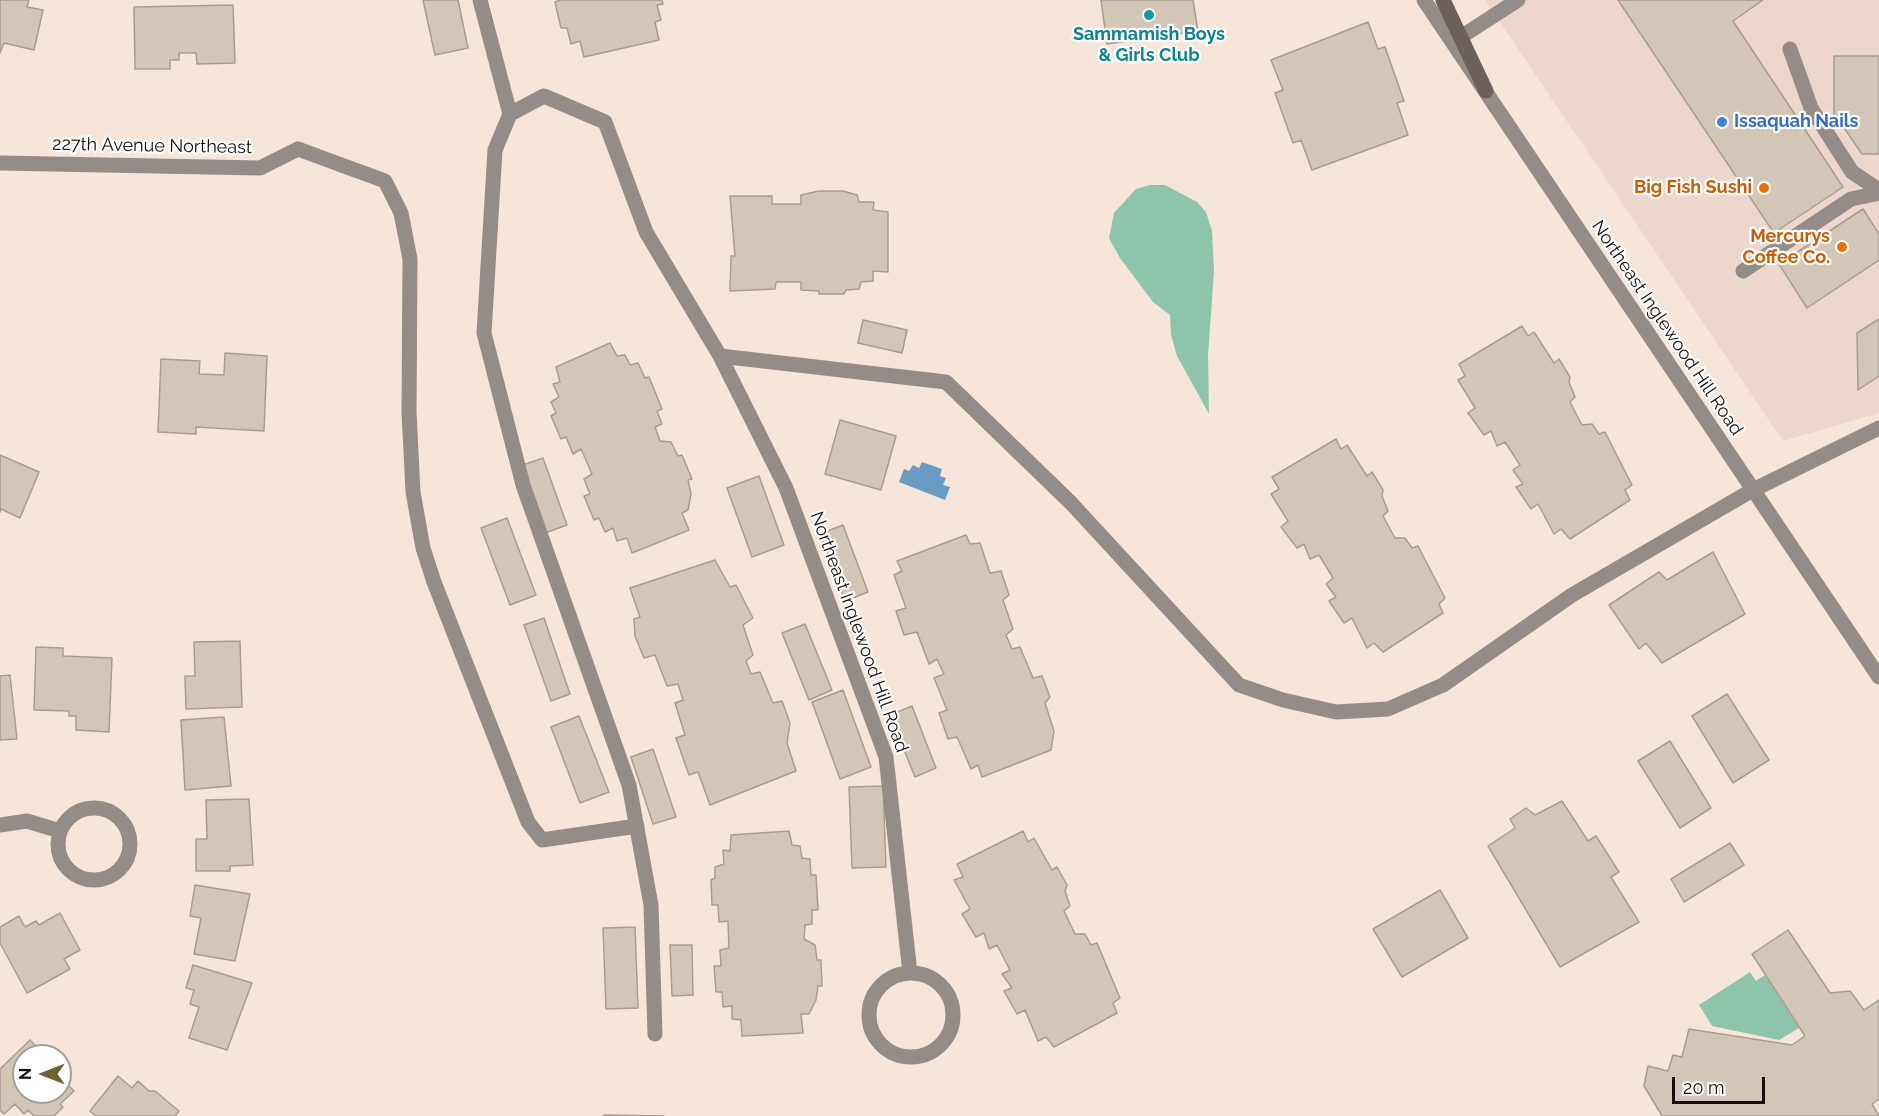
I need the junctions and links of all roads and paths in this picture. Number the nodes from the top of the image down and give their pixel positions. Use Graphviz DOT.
graph roads {
  1 [pos="480,0"];
  2 [pos="1424,0"];
  3 [pos="1443,0"];
  4 [pos="1518,0"];
  5 [pos="1457,40"];
  6 [pos="1790,49"];
  7 [pos="1486,91"];
  8 [pos="510,114"];
  9 [pos="0,163"];
  10 [pos="1879,191"];
  11 [pos="1743,271"];
  12 [pos="720,356"];
  13 [pos="1879,428"];
  14 [pos="1751,491"];
  15 [pos="1879,677"];
  16 [pos="0,825"];
  17 [pos="637,826"];
  18 [pos="60,831"];
  19 [pos="909,973"];
  20 [pos="656,1034"];
  1 -- 8 [label="street"];
  2 -- 5 [label="street"];
  3 -- 5 [label="main road"];
  4 -- 5 [label="street"];
  5 -- 7 [label="main road"];
  6 -- 10 [label="street"];
  7 -- 14 [label="street, Northeast Inglewood Hill Road"];
  8 -- 12 [label="street, Northeast Inglewood Hill Road"];
  8 -- 17 [label="street"];
  9 -- 17 [label="street, 227th Avenue Northeast"];
  10 -- 11 [label="street"];
  12 -- 14 [label="street"];
  12 -- 19 [label="street, Northeast Inglewood Hill Road"];
  13 -- 14 [label="street"];
  14 -- 15 [label="street, Northeast Inglewood Hill Road"];
  16 -- 18 [label="street"];
  17 -- 20 [label="street"];
  18 -- 18 [label="street"];
  19 -- 19 [label="street"];
}
